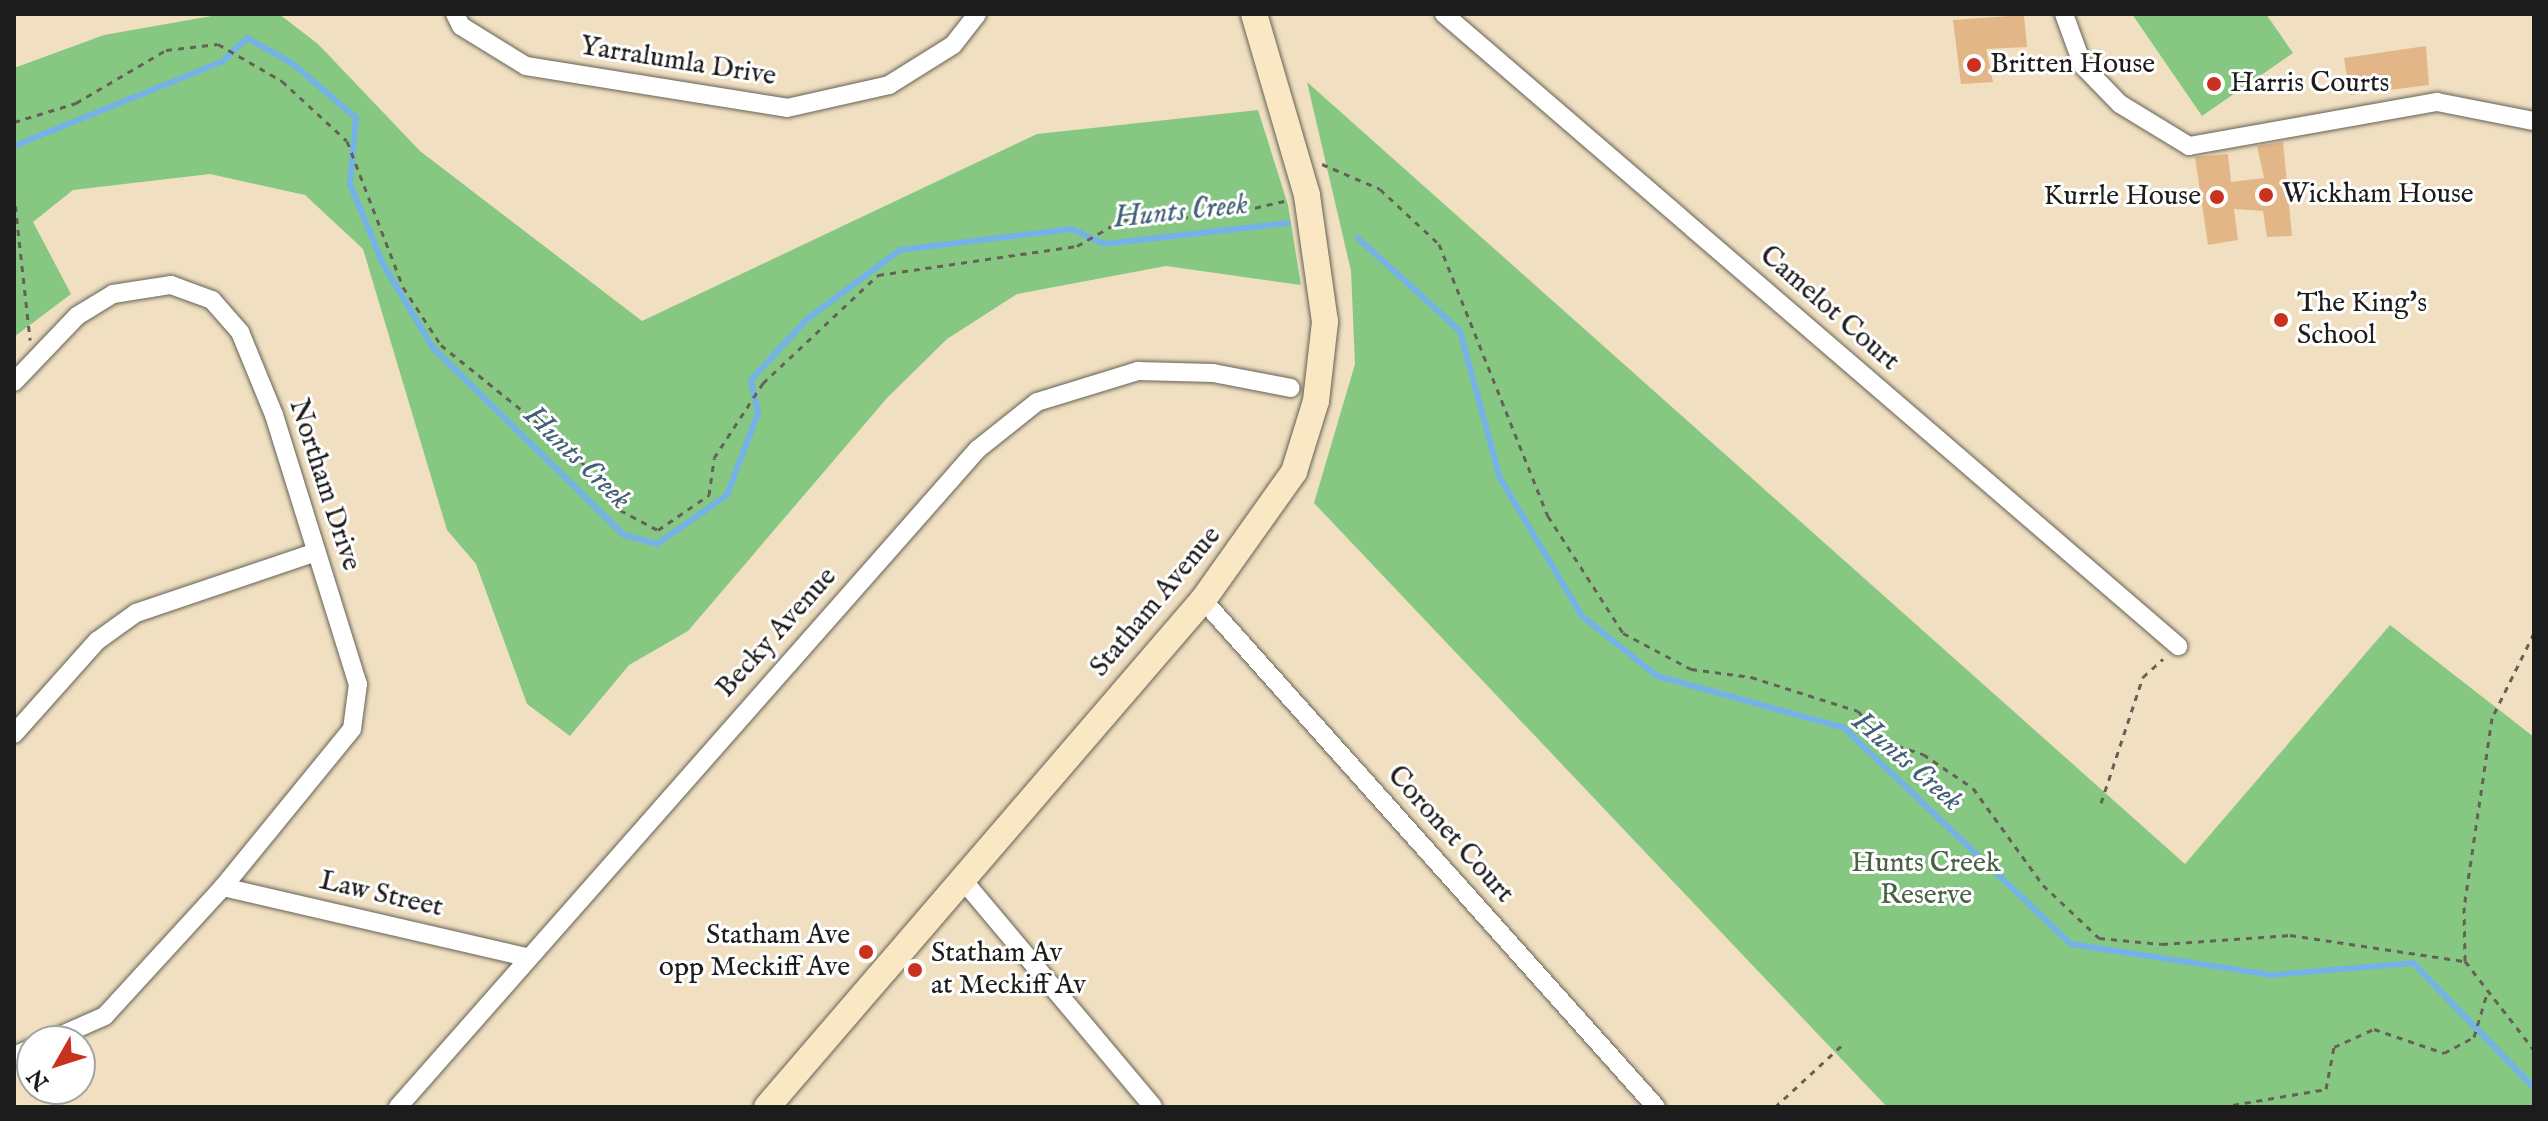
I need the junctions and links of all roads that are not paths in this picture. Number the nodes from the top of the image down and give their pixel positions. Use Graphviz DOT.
graph roads {
  1 [pos="455,14"];
  2 [pos="977,14"];
  3 [pos="1444,14"];
  4 [pos="2064,14"];
  5 [pos="1257,25"];
  6 [pos="2534,121"];
  7 [pos="14,382"];
  8 [pos="1291,388"];
  9 [pos="316,552"];
  10 [pos="1203,600"];
  11 [pos="2178,646"];
  12 [pos="14,734"];
  13 [pos="962,879"];
  14 [pos="223,887"];
  15 [pos="526,957"];
  16 [pos="84,1025"];
  17 [pos="1148,1105"];
  18 [pos="398,1107"];
  19 [pos="767,1107"];
  20 [pos="1656,1107"];
  1 -- 2 [label="street, Yarralumla Drive"];
  3 -- 11 [label="street, Camelot Court"];
  4 -- 6 [label="street"];
  5 -- 10 [label="main road, Statham Avenue"];
  7 -- 9 [label="street, Northam Drive"];
  8 -- 15 [label="street, Becky Avenue"];
  9 -- 12 [label="street"];
  9 -- 14 [label="street, Northam Drive"];
  10 -- 13 [label="main road, Statham Avenue"];
  10 -- 20 [label="street, Coronet Court"];
  13 -- 17 [label="street"];
  13 -- 19 [label="main road, Statham Avenue"];
  14 -- 15 [label="street, Law Street"];
  14 -- 16 [label="street, Northam Drive"];
  15 -- 18 [label="street, Becky Avenue"];
}
